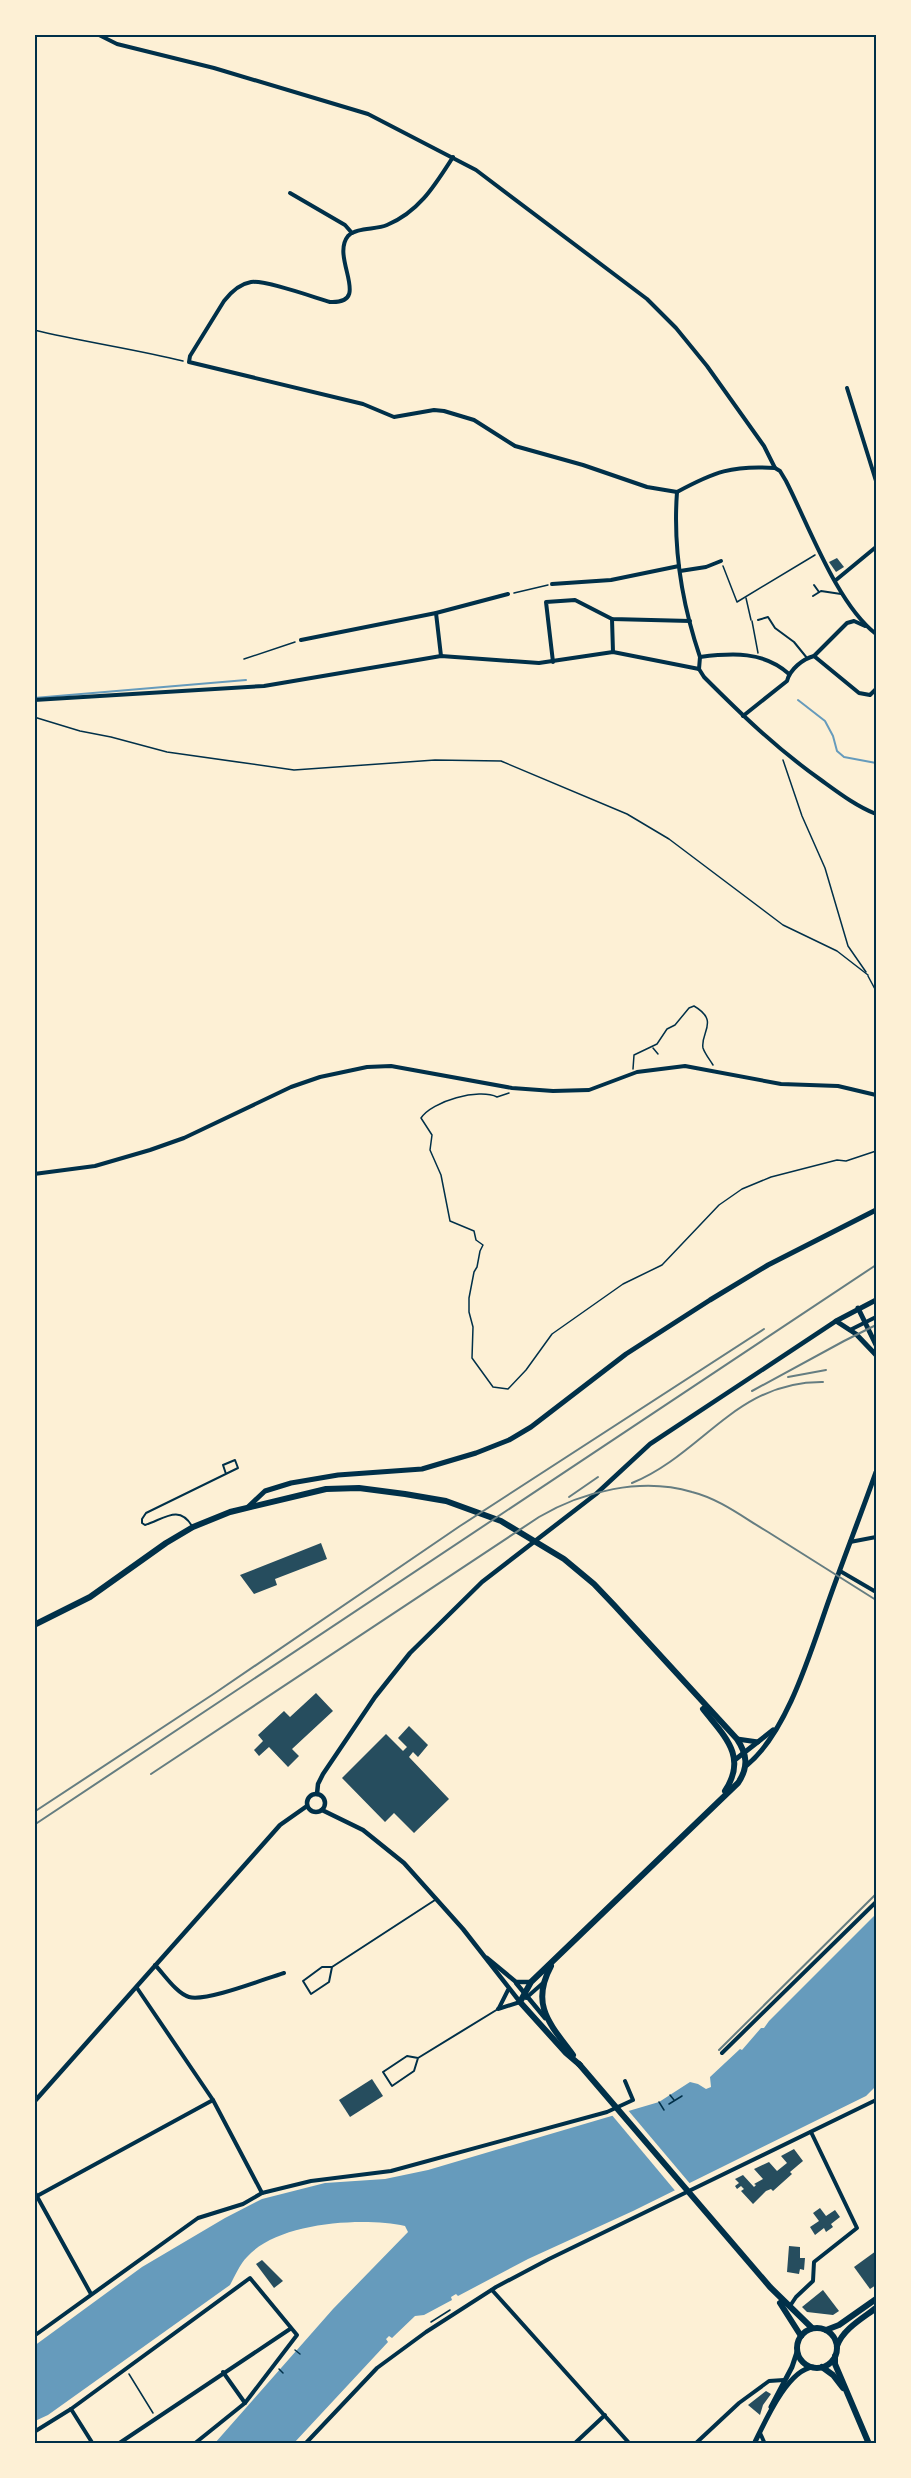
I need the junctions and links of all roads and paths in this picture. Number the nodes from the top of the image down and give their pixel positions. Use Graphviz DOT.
graph roads {
  1 [pos="97,34"];
  2 [pos="453,157"];
  3 [pos="290,193"];
  4 [pos="352,233"];
  5 [pos="34,330"];
  6 [pos="189,362"];
  7 [pos="847,388"];
  8 [pos="775,468"];
  9 [pos="876,481"];
  10 [pos="677,492"];
  11 [pos="876,547"];
  12 [pos="821,552"];
  13 [pos="721,561"];
  14 [pos="679,568"];
  15 [pos="836,580"];
  16 [pos="552,584"];
  17 [pos="814,585"];
  18 [pos="819,592"];
  19 [pos="508,594"];
  20 [pos="842,594"];
  21 [pos="813,596"];
  22 [pos="745,598"];
  23 [pos="436,613"];
  24 [pos="612,620"];
  25 [pos="758,620"];
  26 [pos="690,621"];
  27 [pos="752,621"];
  28 [pos="866,626"];
  29 [pos="876,634"];
  30 [pos="301,640"];
  31 [pos="613,652"];
  32 [pos="441,656"];
  33 [pos="814,656"];
  34 [pos="700,657"];
  35 [pos="758,657"];
  36 [pos="244,658"];
  37 [pos="807,658"];
  38 [pos="553,662"];
  39 [pos="699,669"];
  40 [pos="789,674"];
  41 [pos="876,689"];
  42 [pos="34,700"];
  43 [pos="743,716"];
  44 [pos="34,717"];
  45 [pos="785,755"];
  46 [pos="876,814"];
  47 [pos="868,975"];
  48 [pos="876,991"];
  49 [pos="652,1047"];
  50 [pos="658,1054"];
  51 [pos="717,1072"];
  52 [pos="634,1073"];
  53 [pos="512,1088"];
  54 [pos="876,1095"];
  55 [pos="876,1151"];
  56 [pos="34,1174"];
  57 [pos="876,1210"];
  58 [pos="876,1300"];
  59 [pos="858,1308"];
  60 [pos="876,1317"];
  61 [pos="836,1321"];
  62 [pos="865,1322"];
  63 [pos="850,1330"];
  64 [pos="876,1345"];
  65 [pos="876,1355"];
  66 [pos="876,1472"];
  67 [pos="226,1474"];
  68 [pos="248,1507"];
  69 [pos="193,1527"];
  70 [pos="876,1537"];
  71 [pos="850,1542"];
  72 [pos="840,1570"];
  73 [pos="876,1592"];
  74 [pos="34,1625"];
  75 [pos="680,1679"];
  76 [pos="774,1729"];
  77 [pos="736,1739"];
  78 [pos="759,1742"];
  79 [pos="746,1759"];
  80 [pos="736,1760"];
  81 [pos="317,1794"];
  82 [pos="722,1796"];
  83 [pos="307,1806"];
  84 [pos="322,1810"];
  85 [pos="437,1899"];
  86 [pos="876,1902"];
  87 [pos="485,1956"];
  88 [pos="555,1959"];
  89 [pos="155,1965"];
  90 [pos="332,1967"];
  91 [pos="284,1973"];
  92 [pos="516,1982"];
  93 [pos="531,1982"];
  94 [pos="543,1983"];
  95 [pos="137,1988"];
  96 [pos="508,1990"];
  97 [pos="527,1994"];
  98 [pos="520,2002"];
  99 [pos="498,2009"];
  100 [pos="549,2022"];
  101 [pos="722,2053"];
  102 [pos="418,2058"];
  103 [pos="580,2065"];
  104 [pos="625,2081"];
  105 [pos="670,2096"];
  106 [pos="682,2096"];
  107 [pos="213,2100"];
  108 [pos="876,2100"];
  109 [pos="674,2101"];
  110 [pos="34,2102"];
  111 [pos="659,2102"];
  112 [pos="669,2104"];
  113 [pos="664,2110"];
  114 [pos="811,2132"];
  115 [pos="34,2191"];
  116 [pos="262,2193"];
  117 [pos="36,2198"];
  118 [pos="770,2288"];
  119 [pos="492,2290"];
  120 [pos="91,2294"];
  121 [pos="876,2299"];
  122 [pos="788,2307"];
  123 [pos="876,2308"];
  124 [pos="452,2309"];
  125 [pos="430,2322"];
  126 [pos="812,2328"];
  127 [pos="290,2329"];
  128 [pos="826,2330"];
  129 [pos="34,2336"];
  130 [pos="801,2336"];
  131 [pos="836,2347"];
  132 [pos="295,2350"];
  133 [pos="797,2352"];
  134 [pos="300,2354"];
  135 [pos="835,2355"];
  136 [pos="813,2367"];
  137 [pos="822,2367"];
  138 [pos="126,2368"];
  139 [pos="279,2369"];
  140 [pos="223,2372"];
  141 [pos="283,2373"];
  142 [pos="785,2380"];
  143 [pos="848,2394"];
  144 [pos="245,2403"];
  145 [pos="71,2409"];
  146 [pos="605,2415"];
  147 [pos="156,2418"];
  148 [pos="761,2430"];
  149 [pos="34,2432"];
  150 [pos="93,2444"];
  151 [pos="118,2444"];
  152 [pos="194,2444"];
  153 [pos="305,2444"];
  154 [pos="574,2444"];
  155 [pos="630,2444"];
  156 [pos="695,2444"];
  157 [pos="754,2444"];
  158 [pos="765,2444"];
  159 [pos="869,2444"];
  1 -- 2 [label="street"];
  2 -- 4 [label="street"];
  2 -- 8 [label="street"];
  3 -- 4 [label="street"];
  4 -- 6 [label="street"];
  5 -- 6 [label="path"];
  6 -- 10 [label="street"];
  7 -- 9 [label="street"];
  8 -- 10 [label="street"];
  8 -- 12 [label="street"];
  10 -- 14 [label="street"];
  11 -- 15 [label="street"];
  12 -- 15 [label="street"];
  12 -- 22 [label="path"];
  13 -- 14 [label="street"];
  13 -- 22 [label="path"];
  14 -- 16 [label="street"];
  14 -- 26 [label="street"];
  15 -- 20 [label="street"];
  16 -- 19 [label="path"];
  17 -- 18 [label="lane"];
  18 -- 20 [label="lane"];
  18 -- 21 [label="lane"];
  19 -- 23 [label="street"];
  20 -- 28 [label="street"];
  22 -- 27 [label="path"];
  23 -- 30 [label="street"];
  23 -- 32 [label="street"];
  24 -- 26 [label="street"];
  24 -- 31 [label="street"];
  24 -- 38 [label="street"];
  25 -- 27 [label="path"];
  25 -- 37 [label="lane"];
  26 -- 34 [label="street"];
  27 -- 35 [label="path"];
  28 -- 29 [label="street"];
  28 -- 33 [label="street"];
  30 -- 36 [label="path"];
  31 -- 38 [label="street"];
  31 -- 39 [label="street"];
  32 -- 38 [label="street"];
  32 -- 42 [label="street"];
  33 -- 37 [label="street"];
  33 -- 41 [label="street"];
  34 -- 35 [label="street"];
  34 -- 39 [label="street"];
  35 -- 40 [label="street"];
  37 -- 40 [label="street"];
  39 -- 43 [label="street"];
  40 -- 43 [label="street"];
  43 -- 45 [label="street"];
  44 -- 47 [label="path"];
  45 -- 46 [label="street"];
  45 -- 47 [label="path"];
  47 -- 48 [label="path"];
  49 -- 50 [label="path"];
  49 -- 51 [label="path"];
  49 -- 52 [label="path"];
  51 -- 52 [label="street"];
  51 -- 54 [label="street"];
  52 -- 53 [label="street"];
  53 -- 55 [label="path"];
  53 -- 56 [label="street"];
  57 -- 68 [label="main road"];
  58 -- 59 [label="main road"];
  59 -- 61 [label="main road"];
  59 -- 62 [label="main road"];
  60 -- 62 [label="street"];
  61 -- 63 [label="main road"];
  61 -- 81 [label="street"];
  62 -- 63 [label="street"];
  62 -- 64 [label="main road"];
  63 -- 65 [label="main road"];
  66 -- 71 [label="main road"];
  67 -- 67 [label="lane"];
  67 -- 69 [label="lane"];
  68 -- 69 [label="main road"];
  68 -- 75 [label="main road"];
  69 -- 74 [label="main road"];
  70 -- 71 [label="street"];
  71 -- 72 [label="main road"];
  72 -- 73 [label="street"];
  72 -- 76 [label="main road"];
  75 -- 77 [label="main road"];
  75 -- 80 [label="main road"];
  76 -- 78 [label="main road"];
  76 -- 79 [label="main road"];
  77 -- 78 [label="main road"];
  77 -- 79 [label="main road"];
  78 -- 79 [label="main road"];
  79 -- 80 [label="main road"];
  79 -- 82 [label="main road"];
  80 -- 82 [label="main road"];
  81 -- 83 [label="street"];
  81 -- 84 [label="street"];
  82 -- 88 [label="main road"];
  83 -- 84 [label="street"];
  83 -- 89 [label="street"];
  84 -- 85 [label="street"];
  85 -- 87 [label="street"];
  85 -- 90 [label="lane"];
  86 -- 101 [label="street"];
  87 -- 92 [label="street"];
  87 -- 96 [label="street"];
  88 -- 93 [label="main road"];
  88 -- 94 [label="main road"];
  89 -- 91 [label="street"];
  89 -- 95 [label="street"];
  90 -- 90 [label="lane"];
  92 -- 93 [label="street"];
  92 -- 97 [label="street"];
  93 -- 97 [label="main road"];
  94 -- 97 [label="street"];
  94 -- 100 [label="main road"];
  95 -- 107 [label="street"];
  95 -- 110 [label="street"];
  96 -- 98 [label="street"];
  96 -- 99 [label="street"];
  97 -- 98 [label="main road"];
  97 -- 100 [label="street"];
  98 -- 99 [label="street"];
  98 -- 103 [label="main road"];
  99 -- 102 [label="lane"];
  100 -- 103 [label="main road"];
  102 -- 102 [label="lane"];
  103 -- 118 [label="main road"];
  104 -- 116 [label="street"];
  105 -- 109 [label="path"];
  106 -- 109 [label="path"];
  107 -- 116 [label="street"];
  107 -- 117 [label="street"];
  108 -- 114 [label="street"];
  109 -- 112 [label="path"];
  111 -- 113 [label="path"];
  114 -- 119 [label="street"];
  114 -- 122 [label="street"];
  115 -- 117 [label="street"];
  116 -- 120 [label="street"];
  117 -- 120 [label="street"];
  118 -- 122 [label="main road"];
  118 -- 130 [label="main road"];
  119 -- 146 [label="street"];
  119 -- 153 [label="street"];
  120 -- 129 [label="street"];
  121 -- 128 [label="main road"];
  122 -- 126 [label="main road"];
  123 -- 131 [label="main road"];
  124 -- 125 [label="path"];
  126 -- 128 [label="main road"];
  126 -- 130 [label="main road"];
  127 -- 138 [label="street"];
  127 -- 140 [label="street"];
  127 -- 144 [label="street"];
  128 -- 131 [label="main road"];
  130 -- 133 [label="main road"];
  131 -- 135 [label="main road"];
  132 -- 134 [label="path"];
  133 -- 136 [label="main road"];
  133 -- 142 [label="main road"];
  135 -- 137 [label="main road"];
  135 -- 143 [label="main road"];
  136 -- 137 [label="main road"];
  136 -- 148 [label="main road"];
  137 -- 143 [label="main road"];
  138 -- 145 [label="street"];
  138 -- 147 [label="path"];
  139 -- 141 [label="path"];
  140 -- 144 [label="street"];
  140 -- 147 [label="street"];
  142 -- 148 [label="main road"];
  142 -- 156 [label="street"];
  143 -- 159 [label="main road"];
  144 -- 152 [label="street"];
  145 -- 149 [label="street"];
  145 -- 150 [label="street"];
  146 -- 154 [label="street"];
  146 -- 155 [label="street"];
  147 -- 151 [label="street"];
  148 -- 157 [label="main road"];
  148 -- 158 [label="street"];
}
